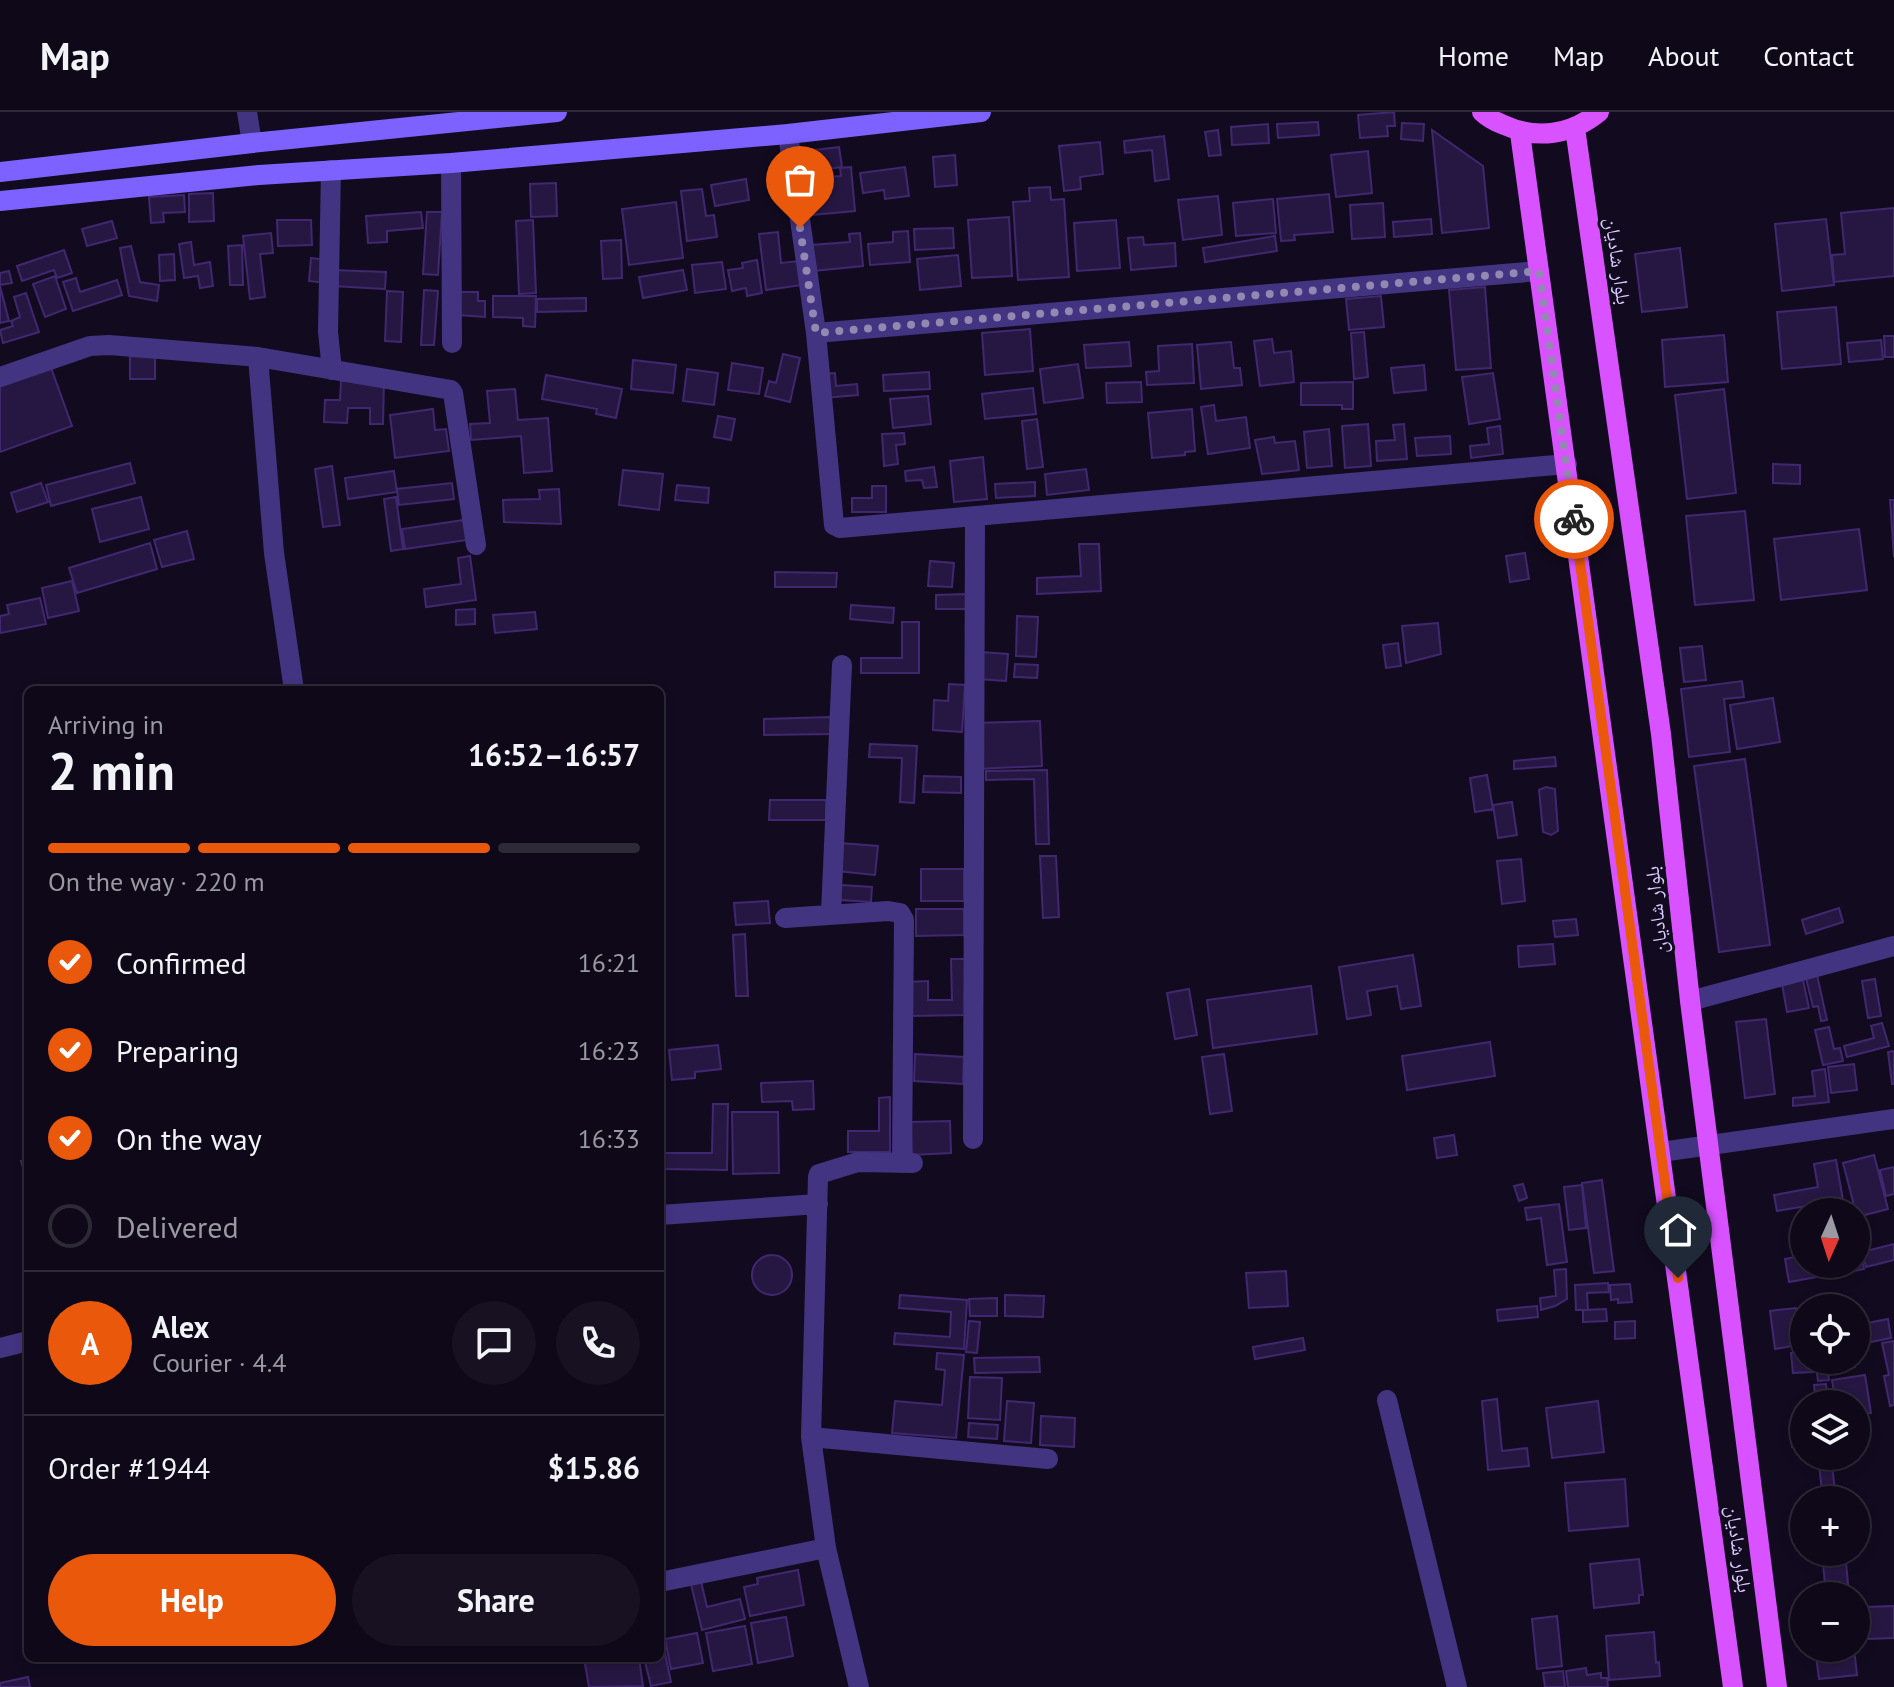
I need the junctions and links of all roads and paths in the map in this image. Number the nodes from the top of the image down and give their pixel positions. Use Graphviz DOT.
graph roads {
  1 [pos="247,112"];
  2 [pos="557,112"];
  3 [pos="981,112"];
  4 [pos="1482,112"];
  5 [pos="1599,112"];
  6 [pos="1575,128"];
  7 [pos="1520,133"];
  8 [pos="788,134"];
  9 [pos="252,143"];
  10 [pos="451,163"];
  11 [pos="331,170"];
  12 [pos="0,172"];
  13 [pos="0,201"];
  14 [pos="1539,271"];
  15 [pos="816,333"];
  16 [pos="452,343"];
  17 [pos="258,357"];
  18 [pos="332,370"];
  19 [pos="0,377"];
  20 [pos="1567,464"];
  21 [pos="975,517"];
  22 [pos="476,545"];
  23 [pos="842,665"];
  24 [pos="293,686"];
  25 [pos="831,913"];
  26 [pos="785,918"];
  27 [pos="1894,946"];
  28 [pos="1690,1001"];
  29 [pos="1894,1119"];
  30 [pos="973,1139"];
  31 [pos="1709,1145"];
  32 [pos="1661,1152"];
  33 [pos="818,1204"];
  34 [pos="664,1215"];
  35 [pos="24,1342"];
  36 [pos="0,1348"];
  37 [pos="1387,1400"];
  38 [pos="811,1437"];
  39 [pos="1048,1459"];
  40 [pos="826,1548"];
  41 [pos="664,1581"];
  42 [pos="859,1687"];
  43 [pos="1457,1687"];
  44 [pos="1733,1687"];
  45 [pos="1777,1687"];
  1 -- 9 [label="street"];
  2 -- 9 [label="street"];
  3 -- 8 [label="street"];
  4 -- 7 [label="main road"];
  5 -- 6 [label="main road"];
  6 -- 7 [label="main road"];
  6 -- 28 [label="main road, بلوار شادیان"];
  7 -- 14 [label="main road, بلوار شادیان"];
  8 -- 10 [label="street"];
  8 -- 15 [label="street"];
  9 -- 12 [label="street"];
  10 -- 11 [label="street"];
  10 -- 16 [label="street"];
  11 -- 13 [label="street"];
  11 -- 18 [label="street"];
  14 -- 15 [label="street"];
  14 -- 20 [label="main road, بلوار شادیان"];
  15 -- 21 [label="street"];
  17 -- 18 [label="street"];
  17 -- 19 [label="street"];
  17 -- 24 [label="street"];
  18 -- 22 [label="street"];
  20 -- 21 [label="street"];
  20 -- 32 [label="main road, بلوار شادیان"];
  21 -- 30 [label="street"];
  23 -- 25 [label="street"];
  25 -- 26 [label="street"];
  25 -- 33 [label="street"];
  27 -- 28 [label="street"];
  28 -- 31 [label="main road, بلوار شادیان"];
  29 -- 31 [label="street"];
  31 -- 32 [label="street"];
  31 -- 45 [label="main road, بلوار شادیان"];
  32 -- 44 [label="main road, بلوار شادیان"];
  33 -- 34 [label="street"];
  33 -- 38 [label="street"];
  35 -- 36 [label="street"];
  37 -- 43 [label="street"];
  38 -- 39 [label="street"];
  38 -- 40 [label="street"];
  40 -- 41 [label="street"];
  40 -- 42 [label="street"];
}
